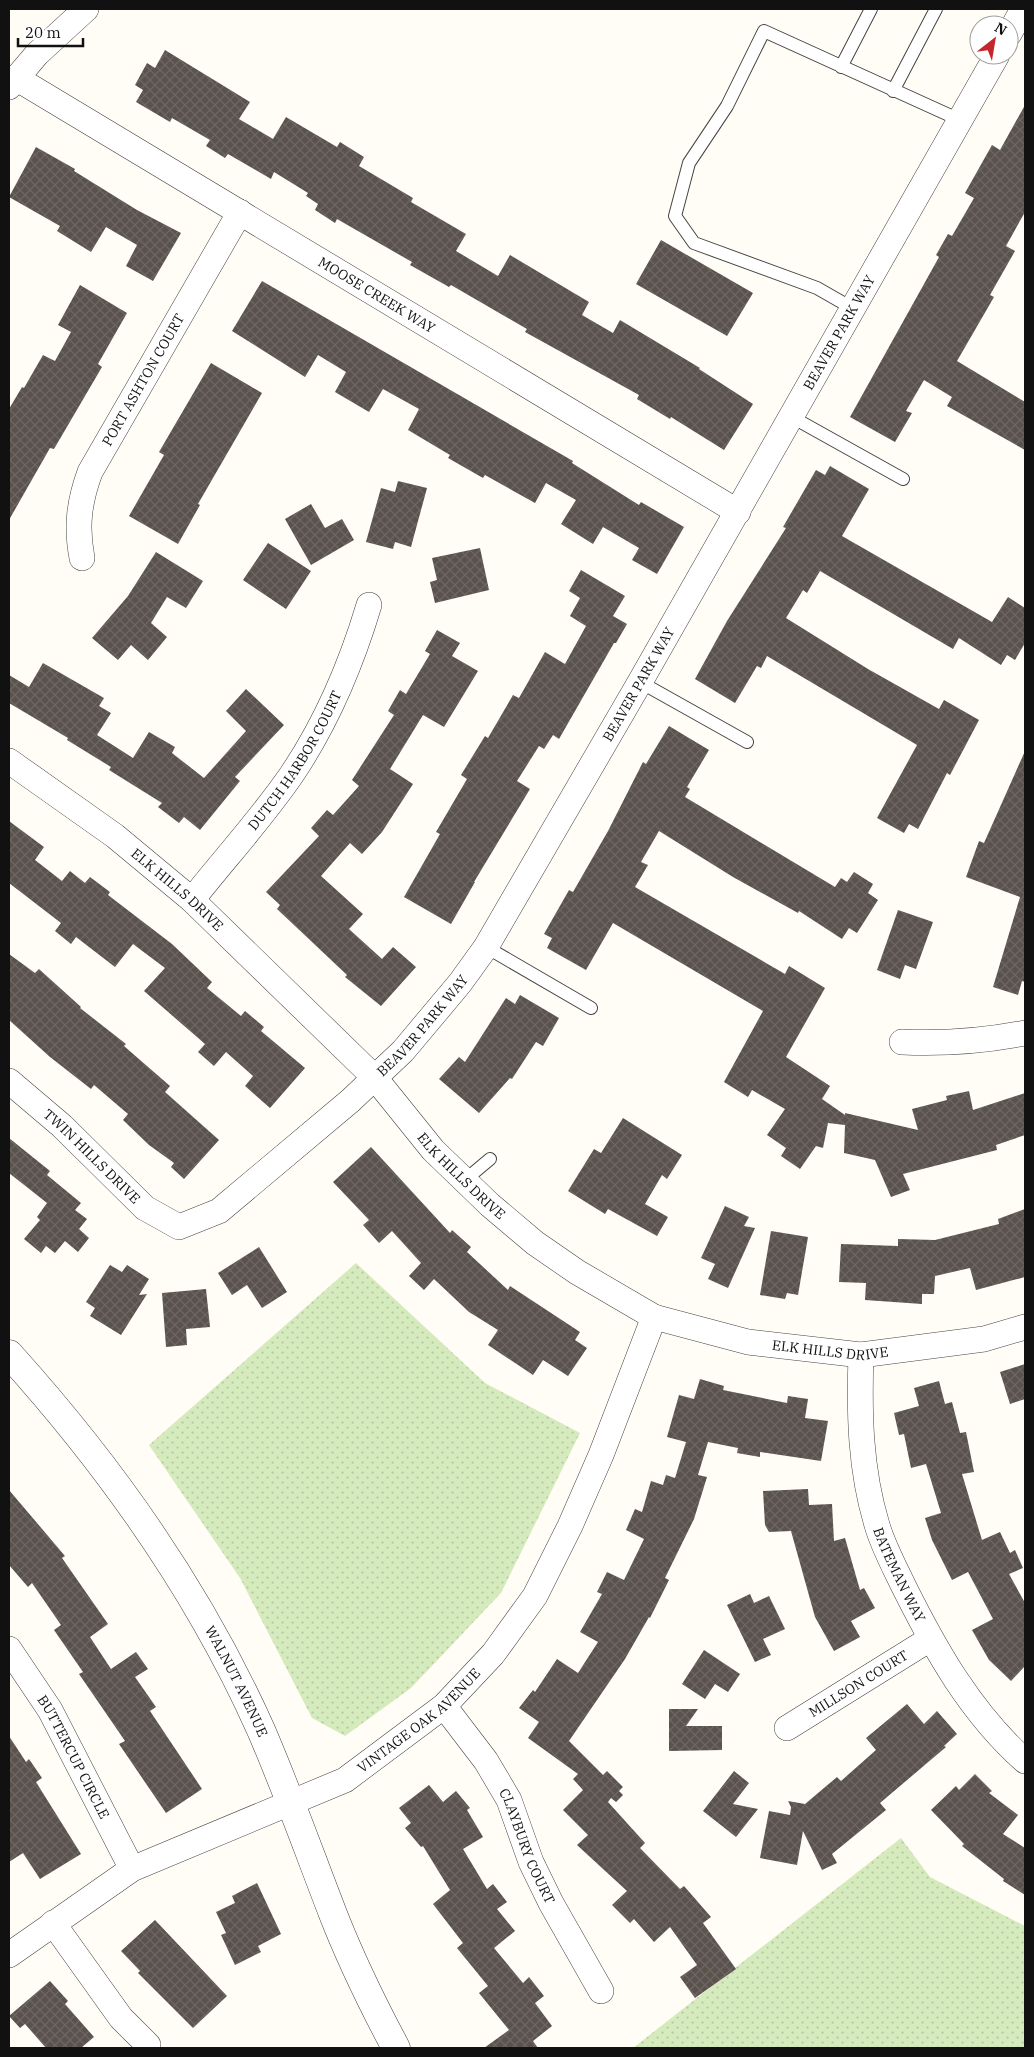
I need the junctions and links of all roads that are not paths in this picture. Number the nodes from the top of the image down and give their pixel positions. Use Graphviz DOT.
graph roads {
  1 [pos="86,9"];
  2 [pos="871,9"];
  3 [pos="936,9"];
  4 [pos="991,65"];
  5 [pos="841,67"];
  6 [pos="12,83"];
  7 [pos="893,91"];
  8 [pos="960,120"];
  9 [pos="240,212"];
  10 [pos="852,308"];
  11 [pos="790,416"];
  12 [pos="903,479"];
  13 [pos="738,512"];
  14 [pos="82,558"];
  15 [pos="369,605"];
  16 [pos="640,682"];
  17 [pos="747,742"];
  18 [pos="9,761"];
  19 [pos="192,900"];
  20 [pos="486,947"];
  21 [pos="591,1008"];
  22 [pos="1025,1033"];
  23 [pos="902,1042"];
  24 [pos="375,1078"];
  25 [pos="9,1081"];
  26 [pos="490,1158"];
  27 [pos="465,1180"];
  28 [pos="178,1227"];
  29 [pos="654,1317"];
  30 [pos="1025,1327"];
  31 [pos="9,1354"];
  32 [pos="861,1355"];
  33 [pos="930,1639"];
  34 [pos="9,1648"];
  35 [pos="444,1706"];
  36 [pos="787,1728"];
  37 [pos="1025,1761"];
  38 [pos="291,1803"];
  39 [pos="132,1869"];
  40 [pos="53,1923"];
  41 [pos="9,1955"];
  42 [pos="602,1991"];
  43 [pos="148,2045"];
  44 [pos="396,2048"];
  1 -- 6 [label="street"];
  2 -- 5 [label="lane"];
  3 -- 7 [label="lane"];
  4 -- 8 [label="street, BEAVER PARK WAY"];
  5 -- 7 [label="lane"];
  5 -- 10 [label="lane"];
  6 -- 9 [label="street, MOOSE CREEK WAY"];
  7 -- 8 [label="lane"];
  8 -- 10 [label="street, BEAVER PARK WAY"];
  9 -- 13 [label="street, MOOSE CREEK WAY"];
  9 -- 14 [label="street, PORT ASHTON COURT"];
  10 -- 11 [label="street, BEAVER PARK WAY"];
  11 -- 12 [label="lane"];
  11 -- 13 [label="street, BEAVER PARK WAY"];
  13 -- 16 [label="street, BEAVER PARK WAY"];
  15 -- 19 [label="street, DUTCH HARBOR COURT"];
  16 -- 17 [label="lane"];
  16 -- 20 [label="street, BEAVER PARK WAY"];
  18 -- 19 [label="street, ELK HILLS DRIVE"];
  19 -- 24 [label="street, ELK HILLS DRIVE"];
  20 -- 21 [label="lane"];
  20 -- 24 [label="street, BEAVER PARK WAY"];
  22 -- 23 [label="street"];
  24 -- 27 [label="street, ELK HILLS DRIVE"];
  24 -- 28 [label="street, BEAVER PARK WAY"];
  25 -- 28 [label="street, TWIN HILLS DRIVE"];
  26 -- 27 [label="lane"];
  27 -- 29 [label="street, ELK HILLS DRIVE"];
  29 -- 32 [label="street, ELK HILLS DRIVE"];
  29 -- 35 [label="street, VINTAGE OAK AVENUE"];
  30 -- 32 [label="street, ELK HILLS DRIVE"];
  31 -- 38 [label="street, WALNUT AVENUE"];
  32 -- 33 [label="street, BATEMAN WAY"];
  33 -- 36 [label="street, MILLSON COURT"];
  33 -- 37 [label="street, BATEMAN WAY"];
  34 -- 39 [label="street, BUTTERCUP CIRCLE"];
  35 -- 38 [label="street, VINTAGE OAK AVENUE"];
  35 -- 42 [label="street, CLAYBURY COURT"];
  38 -- 39 [label="street, VINTAGE OAK AVENUE"];
  38 -- 44 [label="street, WALNUT AVENUE"];
  39 -- 40 [label="street, VINTAGE OAK AVENUE"];
  40 -- 41 [label="street, VINTAGE OAK AVENUE"];
  40 -- 43 [label="street"];
}
